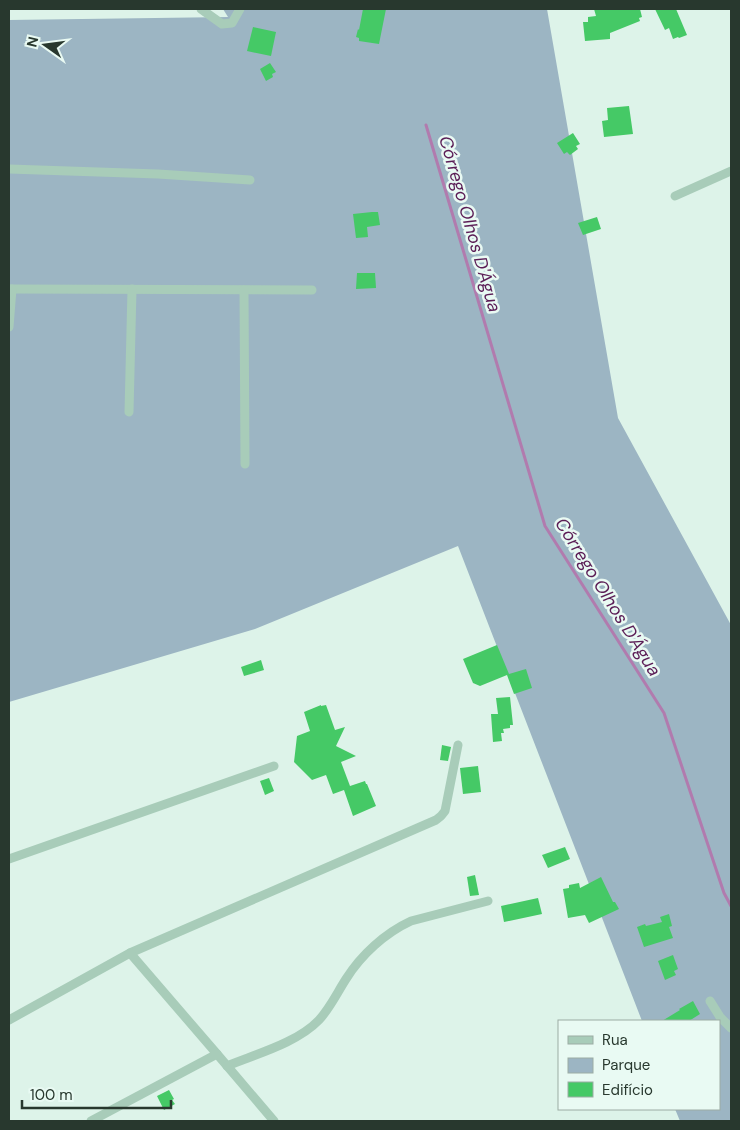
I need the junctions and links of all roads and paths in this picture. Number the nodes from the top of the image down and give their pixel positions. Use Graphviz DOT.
graph roads {
  1 [pos="201,9"];
  2 [pos="240,9"];
  3 [pos="9,169"];
  4 [pos="731,171"];
  5 [pos="250,180"];
  6 [pos="675,196"];
  7 [pos="10,289"];
  8 [pos="132,289"];
  9 [pos="244,290"];
  10 [pos="312,290"];
  11 [pos="9,327"];
  12 [pos="129,412"];
  13 [pos="245,464"];
  14 [pos="458,745"];
  15 [pos="274,766"];
  16 [pos="9,859"];
  17 [pos="488,900"];
  18 [pos="130,953"];
  19 [pos="710,1002"];
  20 [pos="9,1020"];
  21 [pos="731,1028"];
  22 [pos="217,1054"];
  23 [pos="227,1066"];
  24 [pos="91,1121"];
  25 [pos="274,1121"];
  1 -- 2 [label="street"];
  3 -- 5 [label="street"];
  4 -- 6 [label="street"];
  7 -- 8 [label="street"];
  7 -- 11 [label="street"];
  8 -- 9 [label="street"];
  8 -- 12 [label="street"];
  9 -- 10 [label="street"];
  9 -- 13 [label="street"];
  14 -- 18 [label="street"];
  15 -- 16 [label="street"];
  17 -- 23 [label="street"];
  18 -- 20 [label="street"];
  18 -- 22 [label="street"];
  19 -- 21 [label="street"];
  22 -- 23 [label="street"];
  22 -- 24 [label="street"];
  23 -- 25 [label="street"];
}
